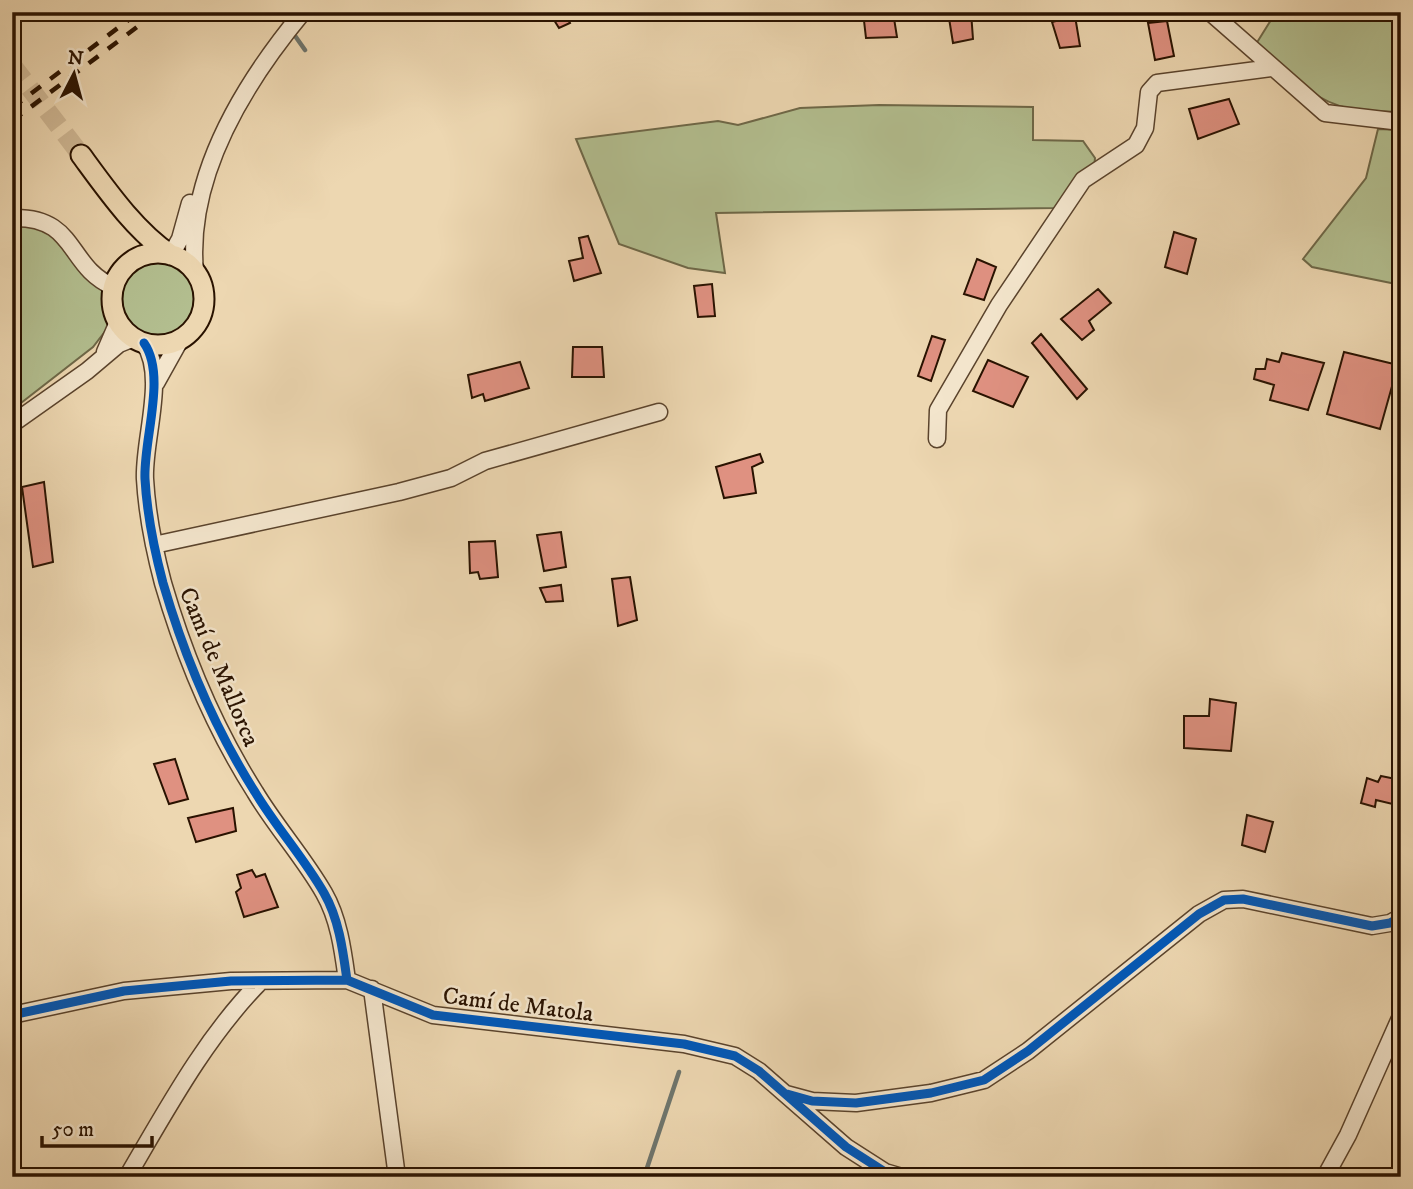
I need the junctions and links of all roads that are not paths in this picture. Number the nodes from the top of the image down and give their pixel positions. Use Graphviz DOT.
graph roads {
  1 [pos="296,12"];
  2 [pos="303,12"];
  3 [pos="1210,12"];
  4 [pos="1272,68"];
  5 [pos="1401,122"];
  6 [pos="80,155"];
  7 [pos="122,207"];
  8 [pos="12,218"];
  9 [pos="171,255"];
  10 [pos="136,259"];
  11 [pos="195,272"];
  12 [pos="114,287"];
  13 [pos="118,323"];
  14 [pos="180,340"];
  15 [pos="139,341"];
  16 [pos="102,360"];
  17 [pos="153,388"];
  18 [pos="659,412"];
  19 [pos="12,424"];
  20 [pos="937,439"];
  21 [pos="154,545"];
  22 [pos="1401,917"];
  23 [pos="347,980"];
  24 [pos="260,982"];
  25 [pos="372,989"];
  26 [pos="12,1015"];
  27 [pos="1401,1016"];
  28 [pos="780,1093"];
  29 [pos="127,1177"];
  30 [pos="397,1177"];
  31 [pos="902,1177"];
  32 [pos="1325,1177"];
  1 -- 9 [label="street"];
  2 -- 11 [label="street"];
  3 -- 4 [label="street"];
  4 -- 5 [label="street"];
  4 -- 20 [label="street"];
  6 -- 7 [label="main road"];
  7 -- 9 [label="main road"];
  7 -- 10 [label="main road"];
  8 -- 12 [label="street"];
  9 -- 10 [label="main road"];
  9 -- 11 [label="main road"];
  10 -- 12 [label="main road"];
  11 -- 14 [label="main road"];
  12 -- 13 [label="main road"];
  13 -- 15 [label="main road"];
  13 -- 16 [label="street"];
  14 -- 15 [label="main road"];
  14 -- 17 [label="street, Camí de Mallorca"];
  15 -- 16 [label="street"];
  15 -- 17 [label="street, Camí de Mallorca"];
  16 -- 19 [label="street"];
  17 -- 21 [label="street, Camí de Mallorca"];
  18 -- 21 [label="street"];
  21 -- 23 [label="street, Camí de Mallorca"];
  22 -- 28 [label="street"];
  23 -- 24 [label="street, Camí de Matola"];
  23 -- 25 [label="street, Camí de Matola"];
  24 -- 26 [label="street, Camí de Matola"];
  24 -- 29 [label="street"];
  25 -- 28 [label="street, Camí de Matola"];
  25 -- 30 [label="street"];
  27 -- 32 [label="street"];
  28 -- 31 [label="street, Camí de Matola"];
}
